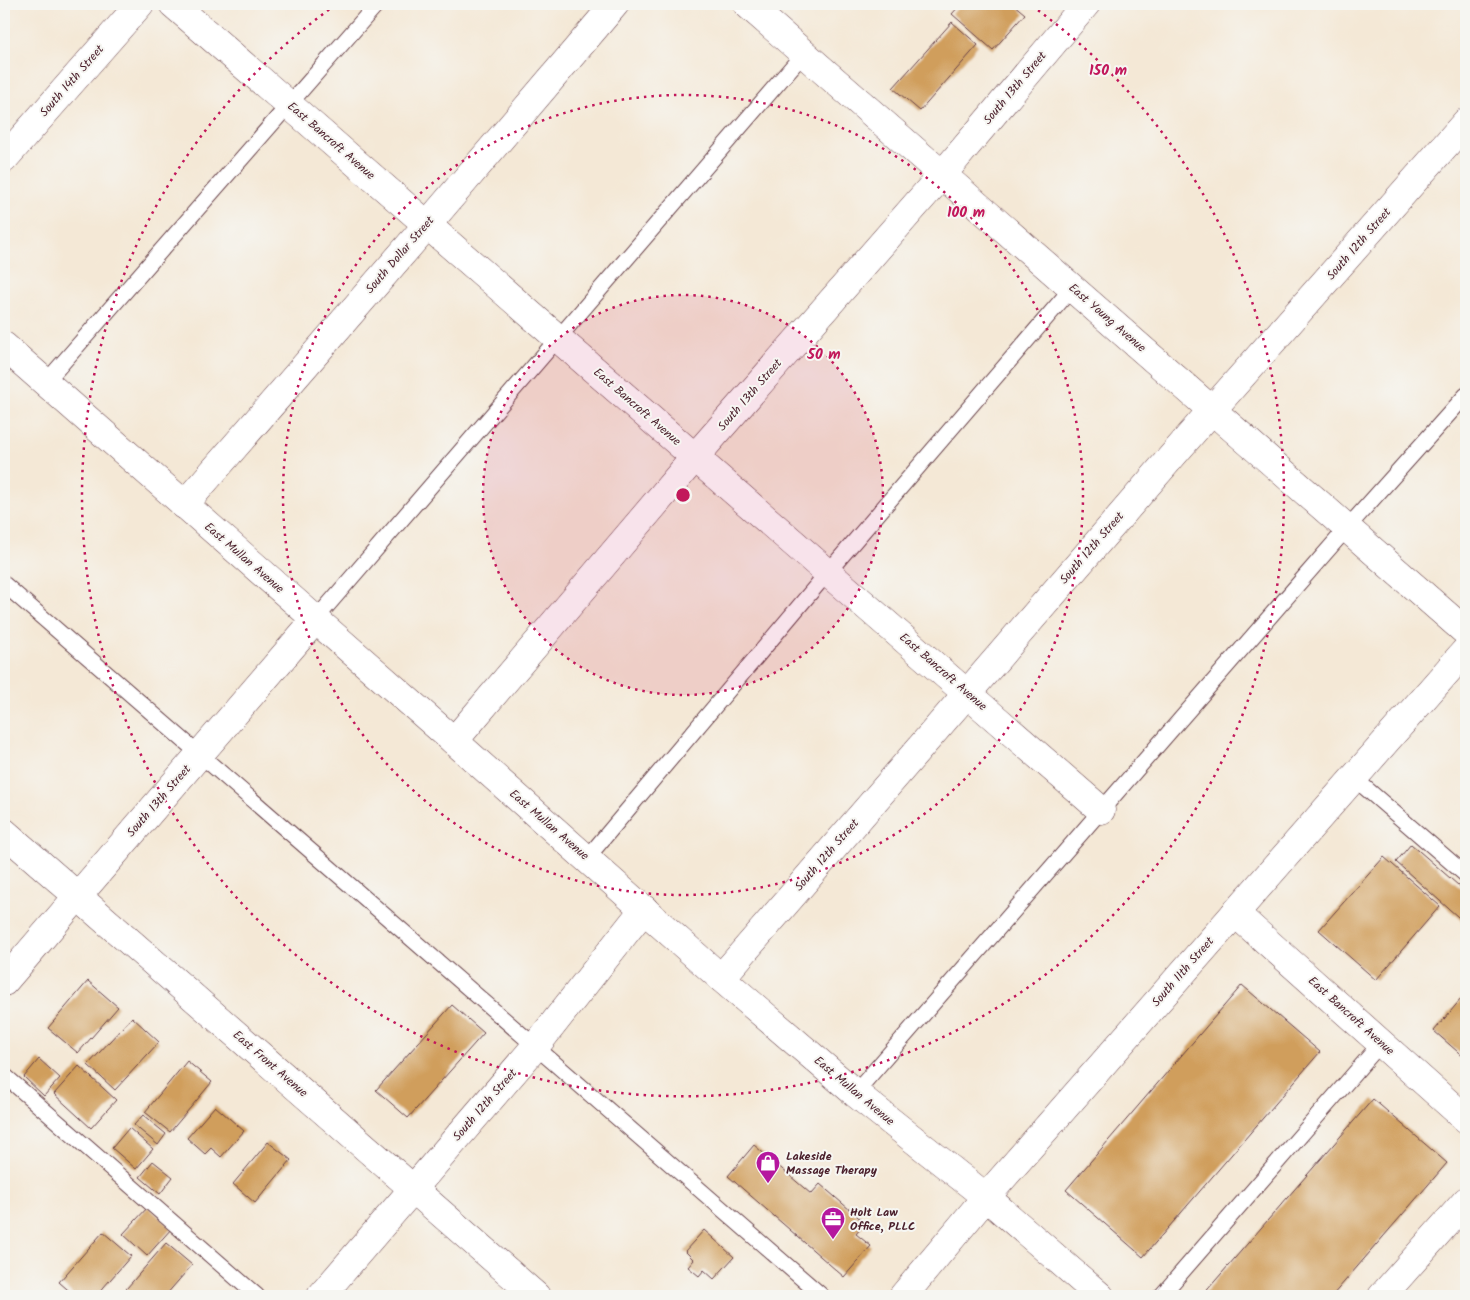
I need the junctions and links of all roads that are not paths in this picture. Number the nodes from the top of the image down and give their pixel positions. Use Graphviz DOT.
graph roads {
  1 [pos="140,4"];
  2 [pos="173,4"];
  3 [pos="377,4"];
  4 [pos="615,4"];
  5 [pos="747,4"];
  6 [pos="1086,4"];
  7 [pos="804,54"];
  8 [pos="289,105"];
  9 [pos="1466,122"];
  10 [pos="4,159"];
  11 [pos="942,175"];
  12 [pos="427,225"];
  13 [pos="1072,288"];
  14 [pos="558,338"];
  15 [pos="4,346"];
  16 [pos="45,382"];
  17 [pos="1466,395"];
  18 [pos="1212,410"];
  19 [pos="695,457"];
  20 [pos="184,504"];
  21 [pos="1347,528"];
  22 [pos="828,572"];
  23 [pos="4,584"];
  24 [pos="315,620"];
  25 [pos="1466,632"];
  26 [pos="1466,650"];
  27 [pos="967,693"];
  28 [pos="454,741"];
  29 [pos="199,754"];
  30 [pos="1354,778"];
  31 [pos="1101,810"];
  32 [pos="4,832"];
  33 [pos="587,858"];
  34 [pos="1466,875"];
  35 [pos="78,895"];
  36 [pos="644,909"];
  37 [pos="1235,913"];
  38 [pos="721,978"];
  39 [pos="4,982"];
  40 [pos="1381,1043"];
  41 [pos="535,1046"];
  42 [pos="4,1075"];
  43 [pos="855,1093"];
  44 [pos="1466,1119"];
  45 [pos="413,1190"];
  46 [pos="986,1197"];
  47 [pos="1466,1201"];
  48 [pos="1387,1295"];
  49 [pos="257,1296"];
  50 [pos="320,1296"];
  51 [pos="536,1296"];
  52 [pos="822,1296"];
  53 [pos="903,1296"];
  54 [pos="1100,1296"];
  55 [pos="1161,1296"];
  1 -- 10 [label="street, South 14th Street"];
  2 -- 8 [label="street, East Bancroft Avenue"];
  3 -- 8 [label="lane"];
  4 -- 12 [label="street, South Dollar Street"];
  5 -- 7 [label="street, East Young Avenue"];
  6 -- 11 [label="street, South 13th Street"];
  7 -- 11 [label="street, East Young Avenue"];
  7 -- 14 [label="lane"];
  8 -- 12 [label="street, East Bancroft Avenue"];
  8 -- 16 [label="lane"];
  9 -- 18 [label="street, South 12th Street"];
  11 -- 13 [label="street, East Young Avenue"];
  11 -- 19 [label="street, South 13th Street"];
  12 -- 14 [label="street, East Bancroft Avenue"];
  12 -- 20 [label="street, South Dollar Street"];
  13 -- 18 [label="street, East Young Avenue"];
  13 -- 22 [label="lane"];
  14 -- 19 [label="street, East Bancroft Avenue"];
  14 -- 24 [label="lane"];
  15 -- 16 [label="street, East Mullan Avenue"];
  16 -- 20 [label="street, East Mullan Avenue"];
  17 -- 21 [label="lane"];
  18 -- 21 [label="street, East Young Avenue"];
  18 -- 27 [label="street, South 12th Street"];
  19 -- 22 [label="street, East Bancroft Avenue"];
  19 -- 28 [label="street, South 13th Street"];
  20 -- 24 [label="street, East Mullan Avenue"];
  21 -- 25 [label="street, East Young Avenue"];
  21 -- 31 [label="lane"];
  22 -- 27 [label="street, East Bancroft Avenue"];
  22 -- 33 [label="lane"];
  23 -- 29 [label="lane"];
  24 -- 28 [label="street, East Mullan Avenue"];
  24 -- 29 [label="street, South 13th Street"];
  26 -- 30 [label="street, South 11th Street"];
  27 -- 31 [label="street, East Bancroft Avenue"];
  27 -- 38 [label="street, South 12th Street"];
  28 -- 33 [label="street, East Mullan Avenue"];
  29 -- 35 [label="street, South 13th Street"];
  29 -- 41 [label="lane"];
  30 -- 34 [label="lane"];
  30 -- 37 [label="street, South 11th Street"];
  31 -- 43 [label="lane"];
  32 -- 35 [label="street, East Front Avenue"];
  33 -- 36 [label="street, East Mullan Avenue"];
  35 -- 39 [label="street, South 13th Street"];
  35 -- 45 [label="street, East Front Avenue"];
  36 -- 38 [label="street, East Mullan Avenue"];
  36 -- 41 [label="street, South 12th Street"];
  37 -- 40 [label="street, East Bancroft Avenue"];
  37 -- 46 [label="street, South 11th Street"];
  38 -- 43 [label="street, East Mullan Avenue"];
  40 -- 44 [label="street, East Bancroft Avenue"];
  40 -- 55 [label="lane"];
  41 -- 45 [label="street, South 12th Street"];
  41 -- 52 [label="lane"];
  42 -- 49 [label="lane"];
  43 -- 46 [label="street, East Mullan Avenue"];
  45 -- 50 [label="street, South 12th Street"];
  45 -- 51 [label="street, East Front Avenue"];
  46 -- 53 [label="street, South 11th Street"];
  46 -- 54 [label="street, East Mullan Avenue"];
  47 -- 48 [label="street"];
}
